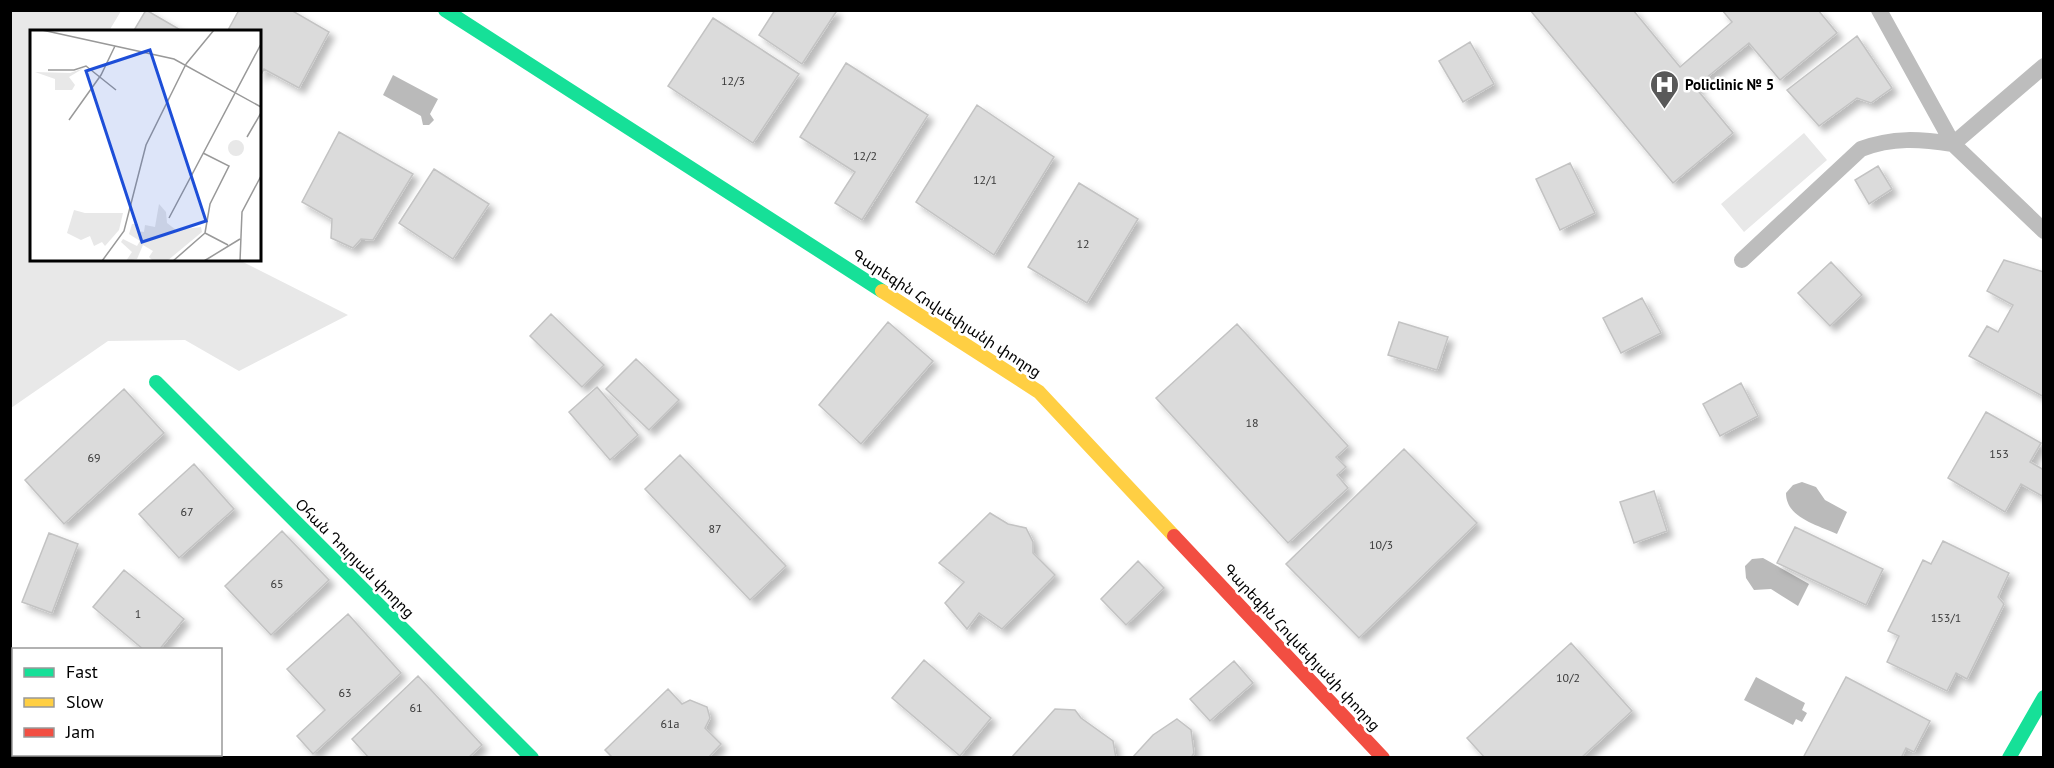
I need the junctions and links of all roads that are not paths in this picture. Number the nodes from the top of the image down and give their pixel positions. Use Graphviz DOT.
graph roads {
  1 [pos="445,10"];
  2 [pos="1879,10"];
  3 [pos="2043,66"];
  4 [pos="1953,144"];
  5 [pos="2043,231"];
  6 [pos="1742,260"];
  7 [pos="156,382"];
  8 [pos="2043,697"];
  9 [pos="532,758"];
  10 [pos="1383,758"];
  11 [pos="2008,758"];
  1 -- 10 [label="main road, Գարեգին Հովսեփյանի փողոց"];
  2 -- 4 [label="lane"];
  3 -- 4 [label="lane"];
  4 -- 5 [label="lane"];
  4 -- 6 [label="lane"];
  7 -- 9 [label="main road, Օհան Դուրյան փողոց"];
  8 -- 11 [label="main road"];
}
